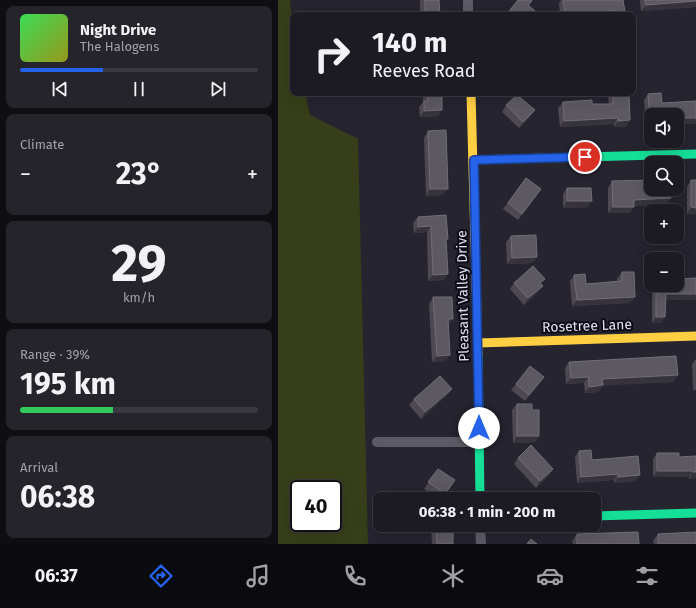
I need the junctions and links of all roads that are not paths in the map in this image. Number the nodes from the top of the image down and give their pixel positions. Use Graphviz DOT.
graph roads {
  1 [pos="468,0"];
  2 [pos="468,12"];
  3 [pos="471,96"];
  4 [pos="696,154"];
  5 [pos="474,160"];
  6 [pos="696,336"];
  7 [pos="478,343"];
  8 [pos="377,442"];
  9 [pos="479,442"];
  10 [pos="480,492"];
  11 [pos="696,513"];
  12 [pos="601,516"];
  13 [pos="480,532"];
  14 [pos="481,544"];
  1 -- 2 [label="street"];
  3 -- 5 [label="street, Pleasant Valley Drive"];
  4 -- 5 [label="street"];
  5 -- 7 [label="street, Pleasant Valley Drive"];
  6 -- 7 [label="street, Rosetree Lane"];
  7 -- 9 [label="street, Pleasant Valley Drive"];
  8 -- 9 [label="street"];
  9 -- 10 [label="street, Pleasant Valley Drive"];
  11 -- 12 [label="street"];
  13 -- 14 [label="street"];
}
